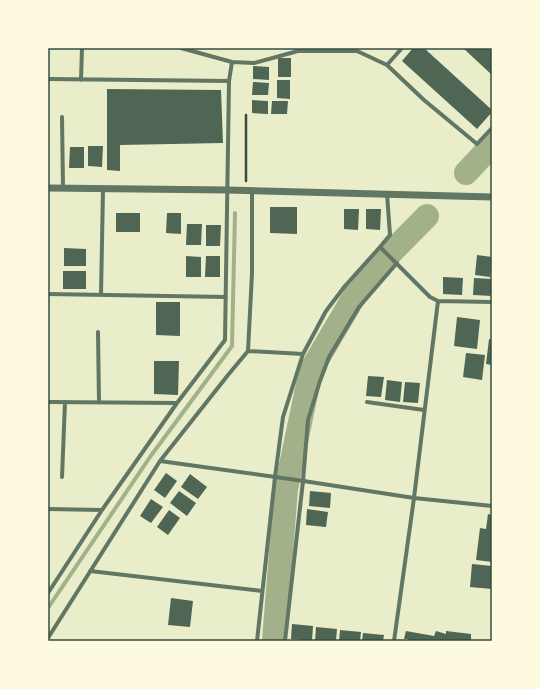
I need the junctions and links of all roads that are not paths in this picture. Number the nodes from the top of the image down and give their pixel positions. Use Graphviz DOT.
graph roads {
  1 [pos="82,48"];
  2 [pos="181,48"];
  3 [pos="402,48"];
  4 [pos="232,62"];
  5 [pos="387,65"];
  6 [pos="48,80"];
  7 [pos="80,80"];
  8 [pos="228,81"];
  9 [pos="62,117"];
  10 [pos="492,128"];
  11 [pos="48,188"];
  12 [pos="63,188"];
  13 [pos="103,189"];
  14 [pos="227,190"];
  15 [pos="252,191"];
  16 [pos="387,194"];
  17 [pos="492,196"];
  18 [pos="380,247"];
  19 [pos="397,263"];
  20 [pos="48,294"];
  21 [pos="101,295"];
  22 [pos="226,296"];
  23 [pos="438,301"];
  24 [pos="492,302"];
  25 [pos="98,332"];
  26 [pos="248,351"];
  27 [pos="303,354"];
  28 [pos="48,402"];
  29 [pos="65,402"];
  30 [pos="99,402"];
  31 [pos="367,402"];
  32 [pos="177,403"];
  33 [pos="424,410"];
  34 [pos="160,461"];
  35 [pos="62,477"];
  36 [pos="274,477"];
  37 [pos="303,481"];
  38 [pos="414,498"];
  39 [pos="492,506"];
  40 [pos="48,509"];
  41 [pos="102,510"];
  42 [pos="90,571"];
  43 [pos="262,591"];
  44 [pos="48,593"];
  45 [pos="48,638"];
  46 [pos="257,641"];
  47 [pos="285,641"];
  48 [pos="394,641"];
  1 -- 7 [label="street"];
  2 -- 4 [label="street"];
  3 -- 5 [label="street"];
  4 -- 5 [label="street"];
  4 -- 8 [label="street"];
  5 -- 10 [label="street"];
  6 -- 7 [label="street"];
  7 -- 8 [label="street"];
  8 -- 14 [label="street"];
  9 -- 12 [label="street"];
  11 -- 12 [label="street"];
  12 -- 13 [label="street"];
  13 -- 14 [label="street"];
  13 -- 21 [label="street"];
  14 -- 15 [label="street"];
  14 -- 22 [label="street"];
  15 -- 16 [label="street"];
  15 -- 26 [label="street"];
  16 -- 17 [label="street"];
  16 -- 18 [label="street"];
  18 -- 19 [label="street"];
  18 -- 27 [label="street"];
  19 -- 23 [label="street"];
  19 -- 37 [label="street"];
  20 -- 21 [label="street"];
  21 -- 22 [label="street"];
  22 -- 32 [label="street"];
  23 -- 24 [label="street"];
  23 -- 33 [label="street"];
  25 -- 30 [label="street"];
  26 -- 27 [label="street"];
  26 -- 34 [label="street"];
  27 -- 36 [label="street"];
  28 -- 29 [label="street"];
  29 -- 30 [label="street"];
  29 -- 35 [label="street"];
  30 -- 32 [label="street"];
  31 -- 33 [label="street"];
  32 -- 41 [label="street"];
  33 -- 38 [label="street"];
  34 -- 36 [label="street"];
  34 -- 42 [label="street"];
  36 -- 37 [label="street"];
  36 -- 43 [label="street"];
  37 -- 38 [label="street"];
  37 -- 47 [label="street"];
  38 -- 39 [label="street"];
  38 -- 48 [label="street"];
  40 -- 41 [label="street"];
  41 -- 44 [label="street"];
  42 -- 43 [label="street"];
  42 -- 45 [label="street"];
  43 -- 46 [label="street"];
}
